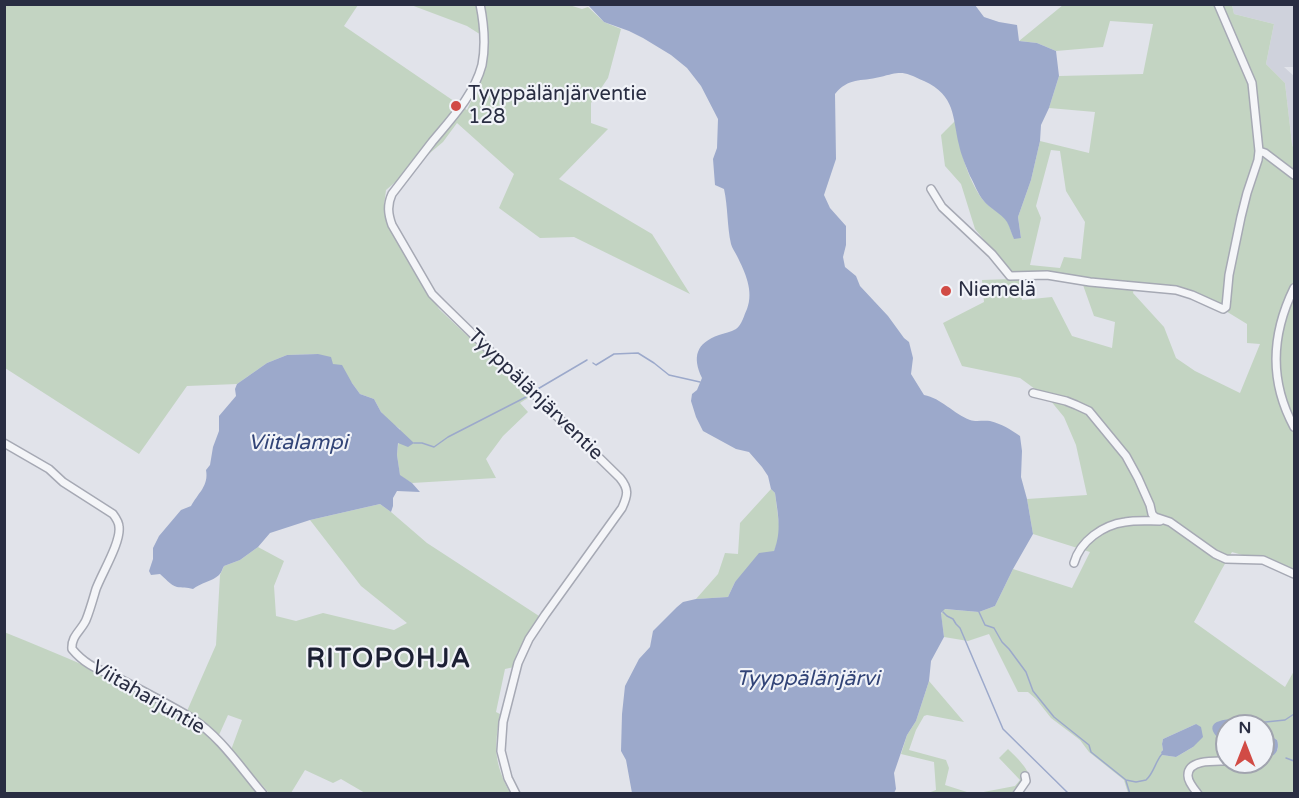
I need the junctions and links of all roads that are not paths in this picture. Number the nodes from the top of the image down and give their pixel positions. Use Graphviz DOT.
graph roads {
  1 [pos="480,4"];
  2 [pos="1218,4"];
  3 [pos="1259,151"];
  4 [pos="1294,175"];
  5 [pos="931,189"];
  6 [pos="1294,288"];
  7 [pos="1033,393"];
  8 [pos="1294,427"];
  9 [pos="4,443"];
  10 [pos="1162,520"];
  11 [pos="1074,563"];
  12 [pos="1294,574"];
  13 [pos="1215,761"];
  14 [pos="1025,776"];
  15 [pos="263,794"];
  16 [pos="516,794"];
  17 [pos="1017,794"];
  18 [pos="1198,794"];
  1 -- 16 [label="street, Tyyppälänjärventie"];
  2 -- 3 [label="street"];
  3 -- 4 [label="street"];
  3 -- 5 [label="street"];
  6 -- 8 [label="street"];
  7 -- 10 [label="street"];
  9 -- 15 [label="street, Viitaharjuntie"];
  10 -- 11 [label="street"];
  10 -- 12 [label="street"];
  13 -- 18 [label="street"];
  14 -- 17 [label="street"];
}
